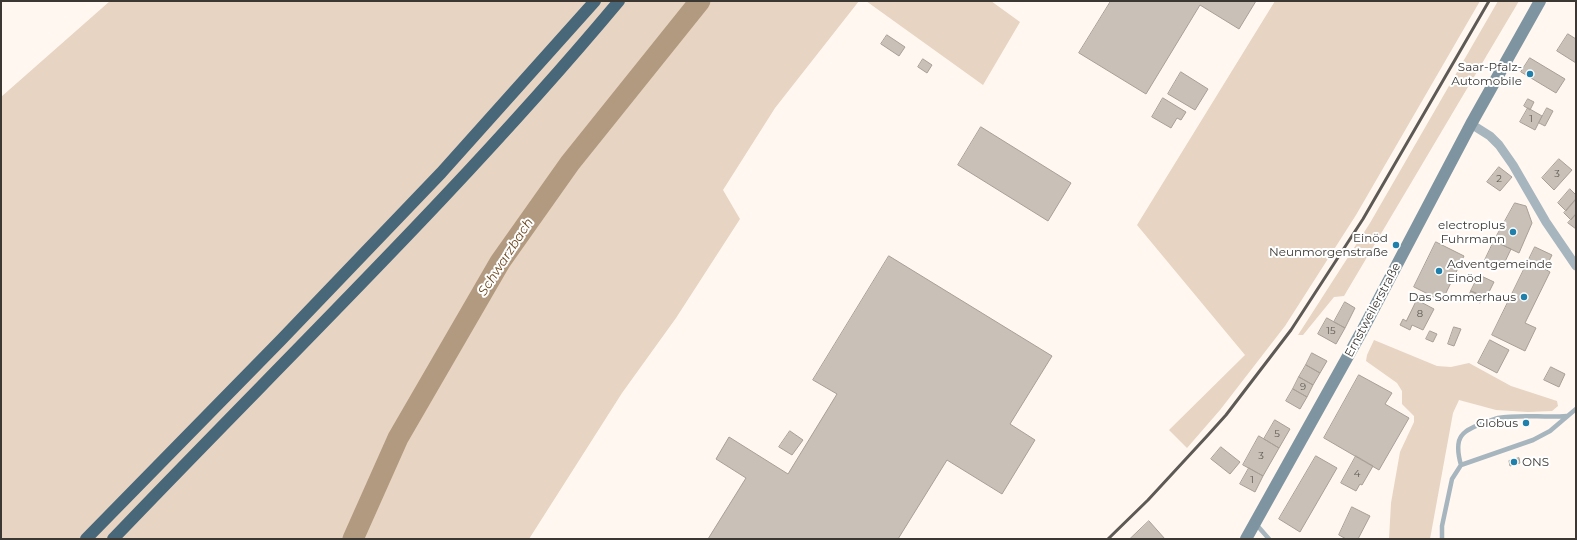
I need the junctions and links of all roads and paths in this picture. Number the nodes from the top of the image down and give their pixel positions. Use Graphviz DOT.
graph roads {
  1 [pos="595,1"];
  2 [pos="619,1"];
  3 [pos="1540,1"];
  4 [pos="1471,124"];
  5 [pos="1576,266"];
  6 [pos="1576,409"];
  7 [pos="1567,416"];
  8 [pos="1461,466"];
  9 [pos="1259,518"];
  10 [pos="86,539"];
  11 [pos="113,539"];
  12 [pos="1246,539"];
  13 [pos="1270,539"];
  14 [pos="1442,539"];
  1 -- 10 [label="highway"];
  2 -- 11 [label="highway"];
  3 -- 4 [label="main road, Ernstweilerstraße"];
  4 -- 5 [label="street"];
  4 -- 9 [label="main road, Ernstweilerstraße"];
  6 -- 7 [label="lane"];
  7 -- 8 [label="lane"];
  7 -- 8 [label="lane"];
  8 -- 14 [label="lane"];
  9 -- 12 [label="main road, Ernstweilerstraße"];
  9 -- 13 [label="lane"];
}
